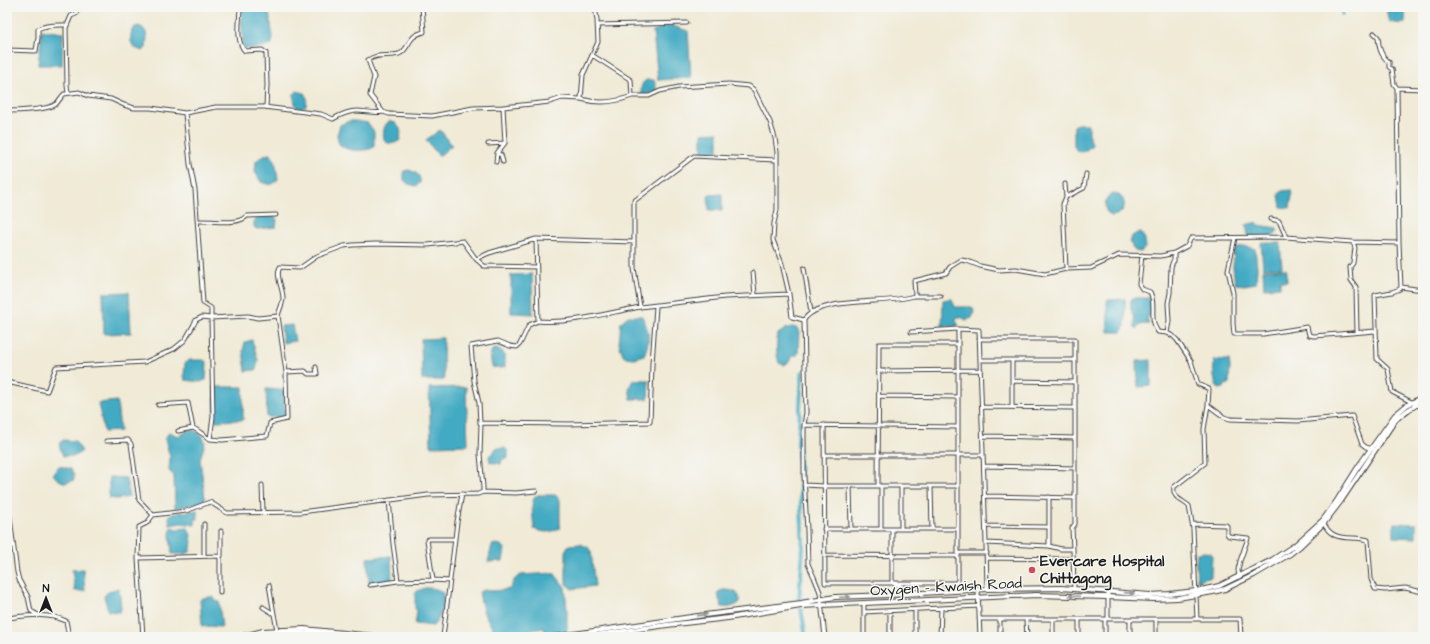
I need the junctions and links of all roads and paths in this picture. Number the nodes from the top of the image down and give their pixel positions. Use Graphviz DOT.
graph roads {
  1 [pos="79,7"];
  2 [pos="240,7"];
  3 [pos="422,7"];
  4 [pos="595,7"];
  5 [pos="687,23"];
  6 [pos="67,25"];
  7 [pos="597,25"];
  8 [pos="1374,33"];
  9 [pos="7,50"];
  10 [pos="592,55"];
  11 [pos="1397,88"];
  12 [pos="1423,89"];
  13 [pos="68,93"];
  14 [pos="632,96"];
  15 [pos="581,99"];
  16 [pos="503,107"];
  17 [pos="266,108"];
  18 [pos="7,111"];
  19 [pos="383,112"];
  20 [pos="184,113"];
  21 [pos="505,143"];
  22 [pos="488,144"];
  23 [pos="498,153"];
  24 [pos="776,160"];
  25 [pos="496,162"];
  26 [pos="503,162"];
  27 [pos="1086,174"];
  28 [pos="1065,184"];
  29 [pos="1066,197"];
  30 [pos="276,215"];
  31 [pos="1271,219"];
  32 [pos="197,221"];
  33 [pos="1286,237"];
  34 [pos="1235,238"];
  35 [pos="536,239"];
  36 [pos="634,242"];
  37 [pos="1353,242"];
  38 [pos="1399,243"];
  39 [pos="1174,253"];
  40 [pos="1142,255"];
  41 [pos="476,259"];
  42 [pos="537,267"];
  43 [pos="804,268"];
  44 [pos="1066,269"];
  45 [pos="753,272"];
  46 [pos="1401,287"];
  47 [pos="1423,290"];
  48 [pos="789,294"];
  49 [pos="755,295"];
  50 [pos="914,296"];
  51 [pos="941,296"];
  52 [pos="656,306"];
  53 [pos="640,307"];
  54 [pos="811,312"];
  55 [pos="278,316"];
  56 [pos="211,318"];
  57 [pos="804,320"];
  58 [pos="538,321"];
  59 [pos="958,329"];
  60 [pos="1376,330"];
  61 [pos="912,332"];
  62 [pos="1357,332"];
  63 [pos="1167,333"];
  64 [pos="980,339"];
  65 [pos="958,344"];
  66 [pos="980,360"];
  67 [pos="1012,360"];
  68 [pos="1075,360"];
  69 [pos="316,367"];
  70 [pos="878,370"];
  71 [pos="958,370"];
  72 [pos="981,370"];
  73 [pos="286,372"];
  74 [pos="1012,381"];
  75 [pos="7,382"];
  76 [pos="1075,382"];
  77 [pos="879,396"];
  78 [pos="958,397"];
  79 [pos="1423,397"];
  80 [pos="1423,402"];
  81 [pos="1415,404"];
  82 [pos="158,405"];
  83 [pos="1208,405"];
  84 [pos="982,407"];
  85 [pos="1012,408"];
  86 [pos="1075,408"];
  87 [pos="1423,408"];
  88 [pos="480,423"];
  89 [pos="804,425"];
  90 [pos="824,425"];
  91 [pos="879,426"];
  92 [pos="958,427"];
  93 [pos="193,428"];
  94 [pos="178,431"];
  95 [pos="983,436"];
  96 [pos="210,438"];
  97 [pos="1075,438"];
  98 [pos="106,441"];
  99 [pos="1372,449"];
  100 [pos="824,455"];
  101 [pos="958,455"];
  102 [pos="984,455"];
  103 [pos="879,456"];
  104 [pos="984,466"];
  105 [pos="1075,468"];
  106 [pos="262,484"];
  107 [pos="804,485"];
  108 [pos="824,486"];
  109 [pos="850,486"];
  110 [pos="880,486"];
  111 [pos="901,486"];
  112 [pos="931,486"];
  113 [pos="958,486"];
  114 [pos="536,491"];
  115 [pos="482,492"];
  116 [pos="462,494"];
  117 [pos="7,495"];
  118 [pos="985,496"];
  119 [pos="1049,497"];
  120 [pos="1075,498"];
  121 [pos="389,500"];
  122 [pos="263,512"];
  123 [pos="153,515"];
  124 [pos="1323,521"];
  125 [pos="204,524"];
  126 [pos="1192,524"];
  127 [pos="986,526"];
  128 [pos="1049,527"];
  129 [pos="958,528"];
  130 [pos="824,529"];
  131 [pos="851,529"];
  132 [pos="881,529"];
  133 [pos="892,529"];
  134 [pos="901,529"];
  135 [pos="932,529"];
  136 [pos="221,531"];
  137 [pos="454,539"];
  138 [pos="986,543"];
  139 [pos="1049,546"];
  140 [pos="1073,549"];
  141 [pos="986,553"];
  142 [pos="825,555"];
  143 [pos="958,555"];
  144 [pos="204,556"];
  145 [pos="220,556"];
  146 [pos="892,556"];
  147 [pos="138,558"];
  148 [pos="987,558"];
  149 [pos="1072,559"];
  150 [pos="1239,577"];
  151 [pos="433,580"];
  152 [pos="450,581"];
  153 [pos="398,582"];
  154 [pos="892,583"];
  155 [pos="268,584"];
  156 [pos="370,585"];
  157 [pos="987,589"];
  158 [pos="1074,589"];
  159 [pos="978,590"];
  160 [pos="1108,591"];
  161 [pos="220,592"];
  162 [pos="1423,592"];
  163 [pos="920,593"];
  164 [pos="1196,593"];
  165 [pos="979,597"];
  166 [pos="1107,597"];
  167 [pos="822,602"];
  168 [pos="864,603"];
  169 [pos="979,606"];
  170 [pos="263,607"];
  171 [pos="941,608"];
  172 [pos="915,610"];
  173 [pos="890,611"];
  174 [pos="864,612"];
  175 [pos="274,614"];
  176 [pos="38,615"];
  177 [pos="7,618"];
  178 [pos="979,619"];
  179 [pos="1000,619"];
  180 [pos="1026,619"];
  181 [pos="1053,619"];
  182 [pos="1079,619"];
  183 [pos="1106,619"];
  184 [pos="1130,619"];
  185 [pos="1156,619"];
  186 [pos="1197,619"];
  187 [pos="276,633"];
  188 [pos="322,636"];
  189 [pos="69,637"];
  190 [pos="141,637"];
  191 [pos="239,637"];
  192 [pos="253,637"];
  193 [pos="346,637"];
  194 [pos="383,637"];
  195 [pos="443,637"];
  196 [pos="553,637"];
  197 [pos="582,637"];
  198 [pos="825,637"];
  199 [pos="864,637"];
  200 [pos="890,637"];
  201 [pos="915,637"];
  202 [pos="940,637"];
  203 [pos="980,637"];
  204 [pos="1000,637"];
  205 [pos="1027,637"];
  206 [pos="1053,637"];
  207 [pos="1080,637"];
  208 [pos="1105,637"];
  209 [pos="1130,637"];
  210 [pos="1156,637"];
  211 [pos="1241,637"];
  1 -- 6 [label="street"];
  2 -- 17 [label="street"];
  3 -- 19 [label="street"];
  4 -- 7 [label="street"];
  5 -- 7 [label="street"];
  6 -- 9 [label="street"];
  6 -- 13 [label="street"];
  7 -- 10 [label="street"];
  8 -- 11 [label="street"];
  10 -- 14 [label="street"];
  10 -- 15 [label="street"];
  11 -- 12 [label="street"];
  11 -- 38 [label="street"];
  13 -- 18 [label="street"];
  13 -- 20 [label="street"];
  14 -- 15 [label="street"];
  14 -- 24 [label="street"];
  15 -- 16 [label="street"];
  16 -- 19 [label="street"];
  16 -- 21 [label="street"];
  17 -- 19 [label="street"];
  17 -- 20 [label="street"];
  20 -- 32 [label="street"];
  21 -- 22 [label="street"];
  21 -- 23 [label="street"];
  23 -- 25 [label="street"];
  23 -- 26 [label="street"];
  24 -- 36 [label="street"];
  24 -- 48 [label="street"];
  27 -- 29 [label="street"];
  28 -- 29 [label="street"];
  29 -- 44 [label="street"];
  30 -- 32 [label="street"];
  31 -- 33 [label="street"];
  32 -- 56 [label="street"];
  33 -- 34 [label="street"];
  33 -- 37 [label="street"];
  34 -- 39 [label="street"];
  34 -- 62 [label="street"];
  35 -- 36 [label="street"];
  35 -- 41 [label="street"];
  35 -- 42 [label="street"];
  36 -- 53 [label="street"];
  37 -- 38 [label="street"];
  37 -- 62 [label="street"];
  38 -- 46 [label="street"];
  39 -- 40 [label="street"];
  39 -- 63 [label="street"];
  40 -- 44 [label="street"];
  40 -- 63 [label="street"];
  41 -- 42 [label="street"];
  41 -- 55 [label="street"];
  42 -- 58 [label="street"];
  43 -- 54 [label="street"];
  44 -- 50 [label="street"];
  45 -- 49 [label="street"];
  46 -- 47 [label="street"];
  46 -- 60 [label="street"];
  48 -- 49 [label="street"];
  48 -- 57 [label="street"];
  49 -- 52 [label="street"];
  50 -- 51 [label="street"];
  50 -- 54 [label="street"];
  52 -- 53 [label="street"];
  52 -- 88 [label="street"];
  53 -- 58 [label="street"];
  54 -- 57 [label="street"];
  55 -- 56 [label="street"];
  55 -- 73 [label="street"];
  56 -- 75 [label="street"];
  56 -- 96 [label="street"];
  57 -- 89 [label="street"];
  58 -- 88 [label="street"];
  59 -- 61 [label="street"];
  59 -- 64 [label="street"];
  59 -- 65 [label="street"];
  60 -- 62 [label="street"];
  60 -- 81 [label="street"];
  63 -- 83 [label="street"];
  64 -- 66 [label="street"];
  64 -- 68 [label="street"];
  65 -- 70 [label="street"];
  65 -- 71 [label="street"];
  66 -- 67 [label="street"];
  66 -- 72 [label="street"];
  67 -- 68 [label="street"];
  67 -- 74 [label="street"];
  68 -- 76 [label="street"];
  69 -- 73 [label="street"];
  70 -- 71 [label="street"];
  70 -- 77 [label="street"];
  71 -- 72 [label="street"];
  71 -- 78 [label="street"];
  72 -- 84 [label="street"];
  73 -- 96 [label="street"];
  74 -- 76 [label="street"];
  74 -- 85 [label="street"];
  76 -- 86 [label="street"];
  77 -- 78 [label="street"];
  77 -- 91 [label="street"];
  78 -- 92 [label="street"];
  79 -- 81 [label="main road, Oxygen - Kwaish Road"];
  80 -- 81 [label="main road, Oxygen - Kwaish Road"];
  81 -- 87 [label="street"];
  81 -- 99 [label="main road, Oxygen - Kwaish Road"];
  81 -- 124 [label="main road, Oxygen - Kwaish Road"];
  82 -- 93 [label="street"];
  83 -- 99 [label="street"];
  83 -- 126 [label="street"];
  84 -- 85 [label="street"];
  84 -- 95 [label="street"];
  85 -- 86 [label="street"];
  86 -- 97 [label="street"];
  88 -- 115 [label="street"];
  89 -- 90 [label="street"];
  89 -- 107 [label="street"];
  90 -- 91 [label="street"];
  90 -- 100 [label="street"];
  91 -- 92 [label="street"];
  91 -- 103 [label="street"];
  92 -- 101 [label="street"];
  93 -- 94 [label="street"];
  93 -- 96 [label="street"];
  95 -- 97 [label="street"];
  95 -- 102 [label="street"];
  97 -- 105 [label="street"];
  98 -- 123 [label="street"];
  99 -- 124 [label="main road, Oxygen - Kwaish Road"];
  100 -- 103 [label="street"];
  100 -- 108 [label="street"];
  101 -- 102 [label="street"];
  101 -- 103 [label="street"];
  101 -- 113 [label="street"];
  102 -- 104 [label="street"];
  103 -- 110 [label="street"];
  104 -- 105 [label="street"];
  104 -- 118 [label="street"];
  105 -- 120 [label="street"];
  106 -- 122 [label="street"];
  107 -- 108 [label="street"];
  107 -- 167 [label="street"];
  108 -- 109 [label="street"];
  108 -- 130 [label="street"];
  109 -- 110 [label="street"];
  109 -- 131 [label="street"];
  110 -- 111 [label="street"];
  110 -- 132 [label="street"];
  111 -- 112 [label="street"];
  111 -- 134 [label="street"];
  112 -- 113 [label="street"];
  112 -- 135 [label="street"];
  113 -- 129 [label="street"];
  114 -- 115 [label="street"];
  115 -- 116 [label="street"];
  116 -- 121 [label="street"];
  116 -- 137 [label="street"];
  117 -- 176 [label="street"];
  118 -- 119 [label="street"];
  118 -- 127 [label="street"];
  119 -- 120 [label="street"];
  119 -- 128 [label="street"];
  120 -- 140 [label="street"];
  121 -- 122 [label="street"];
  121 -- 153 [label="street"];
  122 -- 123 [label="street"];
  123 -- 147 [label="street"];
  124 -- 150 [label="main road, Oxygen - Kwaish Road"];
  124 -- 162 [label="street"];
  124 -- 164 [label="main road, Oxygen - Kwaish Road"];
  125 -- 144 [label="street"];
  126 -- 150 [label="street"];
  126 -- 164 [label="street"];
  127 -- 128 [label="street"];
  127 -- 138 [label="street"];
  128 -- 139 [label="street"];
  129 -- 135 [label="street"];
  129 -- 143 [label="street"];
  130 -- 131 [label="street"];
  130 -- 142 [label="street"];
  131 -- 132 [label="street"];
  132 -- 133 [label="street"];
  133 -- 134 [label="street"];
  133 -- 146 [label="street"];
  134 -- 135 [label="street"];
  136 -- 145 [label="street"];
  137 -- 151 [label="street"];
  137 -- 152 [label="street"];
  138 -- 139 [label="street"];
  138 -- 141 [label="street"];
  139 -- 140 [label="street"];
  140 -- 158 [label="street"];
  141 -- 143 [label="street"];
  141 -- 148 [label="street"];
  142 -- 146 [label="street"];
  142 -- 154 [label="street"];
  143 -- 146 [label="street"];
  143 -- 154 [label="street"];
  144 -- 145 [label="street"];
  144 -- 147 [label="street"];
  145 -- 161 [label="street"];
  146 -- 154 [label="street"];
  147 -- 190 [label="street"];
  148 -- 149 [label="street"];
  148 -- 157 [label="street"];
  150 -- 164 [label="main road, Oxygen - Kwaish Road"];
  151 -- 152 [label="street"];
  151 -- 153 [label="street"];
  152 -- 195 [label="street"];
  153 -- 156 [label="street"];
  154 -- 163 [label="street"];
  155 -- 175 [label="street"];
  157 -- 158 [label="main road, Oxygen - Kwaish Road"];
  157 -- 159 [label="main road, Oxygen - Kwaish Road"];
  158 -- 160 [label="main road, Oxygen - Kwaish Road"];
  159 -- 163 [label="main road, Oxygen - Kwaish Road"];
  159 -- 165 [label="street"];
  160 -- 164 [label="main road, Oxygen - Kwaish Road, one-way"];
  160 -- 166 [label="street"];
  167 -- 163 [label="main road, Oxygen - Kwaish Road, one-way"];
  164 -- 166 [label="main road, Oxygen - Kwaish Road"];
  164 -- 186 [label="street"];
  166 -- 165 [label="main road, Oxygen - Kwaish Road, one-way"];
  165 -- 168 [label="main road, Oxygen - Kwaish Road"];
  165 -- 169 [label="street"];
  166 -- 183 [label="street"];
  167 -- 168 [label="main road, Oxygen - Kwaish Road"];
  196 -- 167 [label="main road, Oxygen - Kwaish Road, one-way"];
  167 -- 197 [label="main road, Oxygen - Kwaish Road"];
  167 -- 198 [label="street"];
  168 -- 174 [label="street"];
  169 -- 171 [label="street"];
  169 -- 178 [label="street"];
  170 -- 175 [label="street"];
  171 -- 172 [label="street"];
  171 -- 202 [label="street"];
  172 -- 173 [label="street"];
  172 -- 201 [label="street"];
  173 -- 174 [label="street"];
  173 -- 200 [label="street"];
  174 -- 199 [label="street"];
  175 -- 187 [label="street"];
  176 -- 177 [label="street"];
  176 -- 189 [label="street"];
  178 -- 179 [label="street"];
  178 -- 203 [label="street"];
  179 -- 180 [label="street"];
  179 -- 204 [label="street"];
  180 -- 181 [label="street"];
  180 -- 205 [label="street"];
  181 -- 182 [label="street"];
  181 -- 206 [label="street"];
  182 -- 183 [label="street"];
  182 -- 207 [label="street"];
  183 -- 184 [label="street"];
  183 -- 208 [label="street"];
  184 -- 185 [label="street"];
  184 -- 209 [label="street"];
  185 -- 186 [label="street"];
  185 -- 210 [label="street"];
  186 -- 211 [label="street"];
  187 -- 188 [label="main road"];
  187 -- 191 [label="main road"];
  187 -- 192 [label="main road"];
  187 -- 194 [label="main road"];
  188 -- 193 [label="main road"];
}
